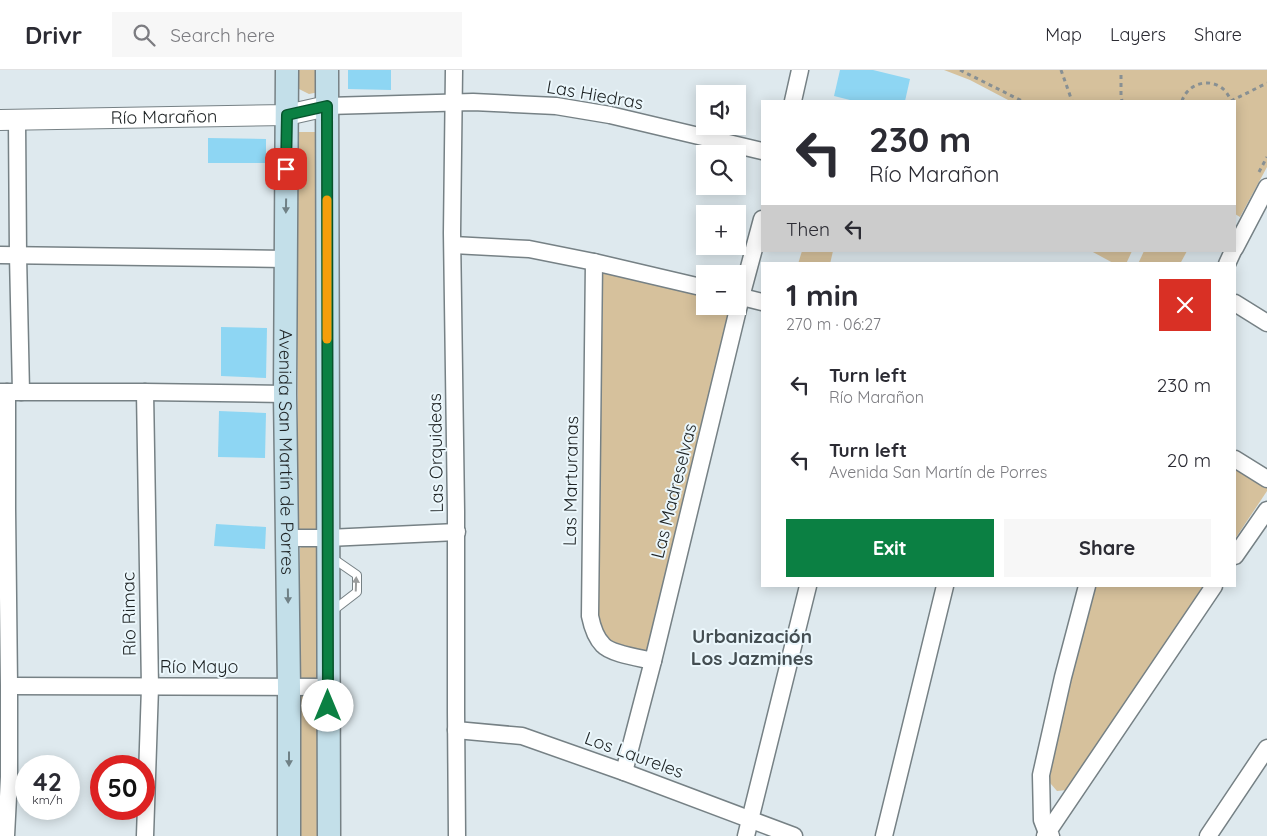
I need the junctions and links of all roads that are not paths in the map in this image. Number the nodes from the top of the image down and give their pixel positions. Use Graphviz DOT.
graph roads {
  1 [pos="287,70"];
  2 [pos="327,70"];
  3 [pos="454,70"];
  4 [pos="800,70"];
  5 [pos="793,100"];
  6 [pos="453,102"];
  7 [pos="327,106"];
  8 [pos="287,115"];
  9 [pos="8,120"];
  10 [pos="761,151"];
  11 [pos="1267,187"];
  12 [pos="761,222"];
  13 [pos="452,245"];
  14 [pos="1236,246"];
  15 [pos="0,255"];
  16 [pos="18,255"];
  17 [pos="285,259"];
  18 [pos="594,262"];
  19 [pos="746,273"];
  20 [pos="696,286"];
  21 [pos="746,298"];
  22 [pos="761,302"];
  23 [pos="1236,303"];
  24 [pos="735,315"];
  25 [pos="1267,323"];
  26 [pos="9,392"];
  27 [pos="145,392"];
  28 [pos="285,394"];
  29 [pos="1236,460"];
  30 [pos="1267,478"];
  31 [pos="1267,510"];
  32 [pos="457,532"];
  33 [pos="287,538"];
  34 [pos="328,546"];
  35 [pos="1236,555"];
  36 [pos="808,587"];
  37 [pos="946,587"];
  38 [pos="1087,587"];
  39 [pos="1213,587"];
  40 [pos="653,661"];
  41 [pos="9,686"];
  42 [pos="150,686"];
  43 [pos="289,687"];
  44 [pos="328,687"];
  45 [pos="456,730"];
  46 [pos="1267,748"];
  47 [pos="624,772"];
  48 [pos="750,819"];
  49 [pos="1048,835"];
  50 [pos="6,836"];
  51 [pos="145,836"];
  52 [pos="288,836"];
  53 [pos="328,836"];
  54 [pos="457,836"];
  55 [pos="746,836"];
  56 [pos="794,836"];
  57 [pos="884,836"];
  58 [pos="1208,836"];
  1 -- 8 [label="main road, Avenida San Martín de Porres"];
  2 -- 7 [label="main road"];
  3 -- 6 [label="street, Las Orquideas"];
  4 -- 5 [label="street"];
  6 -- 7 [label="street, Las Hiedras"];
  6 -- 10 [label="street, Las Hiedras"];
  6 -- 13 [label="street, Las Orquideas"];
  7 -- 8 [label="street, Río Marañon"];
  7 -- 34 [label="main road"];
  8 -- 9 [label="street, Río Marañon"];
  8 -- 17 [label="main road, Avenida San Martín de Porres, one-way"];
  9 -- 16 [label="street"];
  11 -- 14 [label="street"];
  12 -- 19 [label="street, Las Madreselvas"];
  13 -- 18 [label="street"];
  13 -- 32 [label="street, Las Orquideas"];
  15 -- 16 [label="street"];
  16 -- 17 [label="street"];
  16 -- 26 [label="street"];
  17 -- 28 [label="main road, Avenida San Martín de Porres"];
  18 -- 20 [label="street"];
  18 -- 40 [label="street, Las Marturanas"];
  21 -- 22 [label="street"];
  23 -- 25 [label="street"];
  24 -- 40 [label="street, Las Madreselvas"];
  26 -- 27 [label="street"];
  26 -- 41 [label="street"];
  27 -- 28 [label="street"];
  27 -- 42 [label="street, Río Rimac"];
  28 -- 33 [label="main road, Avenida San Martín de Porres"];
  29 -- 30 [label="street"];
  31 -- 35 [label="street"];
  32 -- 34 [label="street"];
  32 -- 45 [label="street, Las Orquideas"];
  33 -- 34 [label="street"];
  33 -- 43 [label="main road, Avenida San Martín de Porres, one-way"];
  44 -- 34 [label="main road, one-way"];
  36 -- 48 [label="street"];
  37 -- 57 [label="street"];
  38 -- 49 [label="street"];
  39 -- 49 [label="street"];
  40 -- 47 [label="street, Las Madreselvas"];
  41 -- 42 [label="street, Río Mayo"];
  41 -- 50 [label="street"];
  42 -- 43 [label="street, Río Mayo"];
  42 -- 51 [label="street, Río Rimac"];
  43 -- 44 [label="street, Río Mayo"];
  43 -- 52 [label="main road, Avenida San Martín de Porres, one-way"];
  44 -- 53 [label="main road"];
  45 -- 47 [label="street, Los Laureles"];
  45 -- 54 [label="street, Las Orquideas"];
  46 -- 58 [label="street"];
  47 -- 48 [label="street, Los Laureles"];
  48 -- 55 [label="street"];
  48 -- 56 [label="street, Los Laureles"];
}
